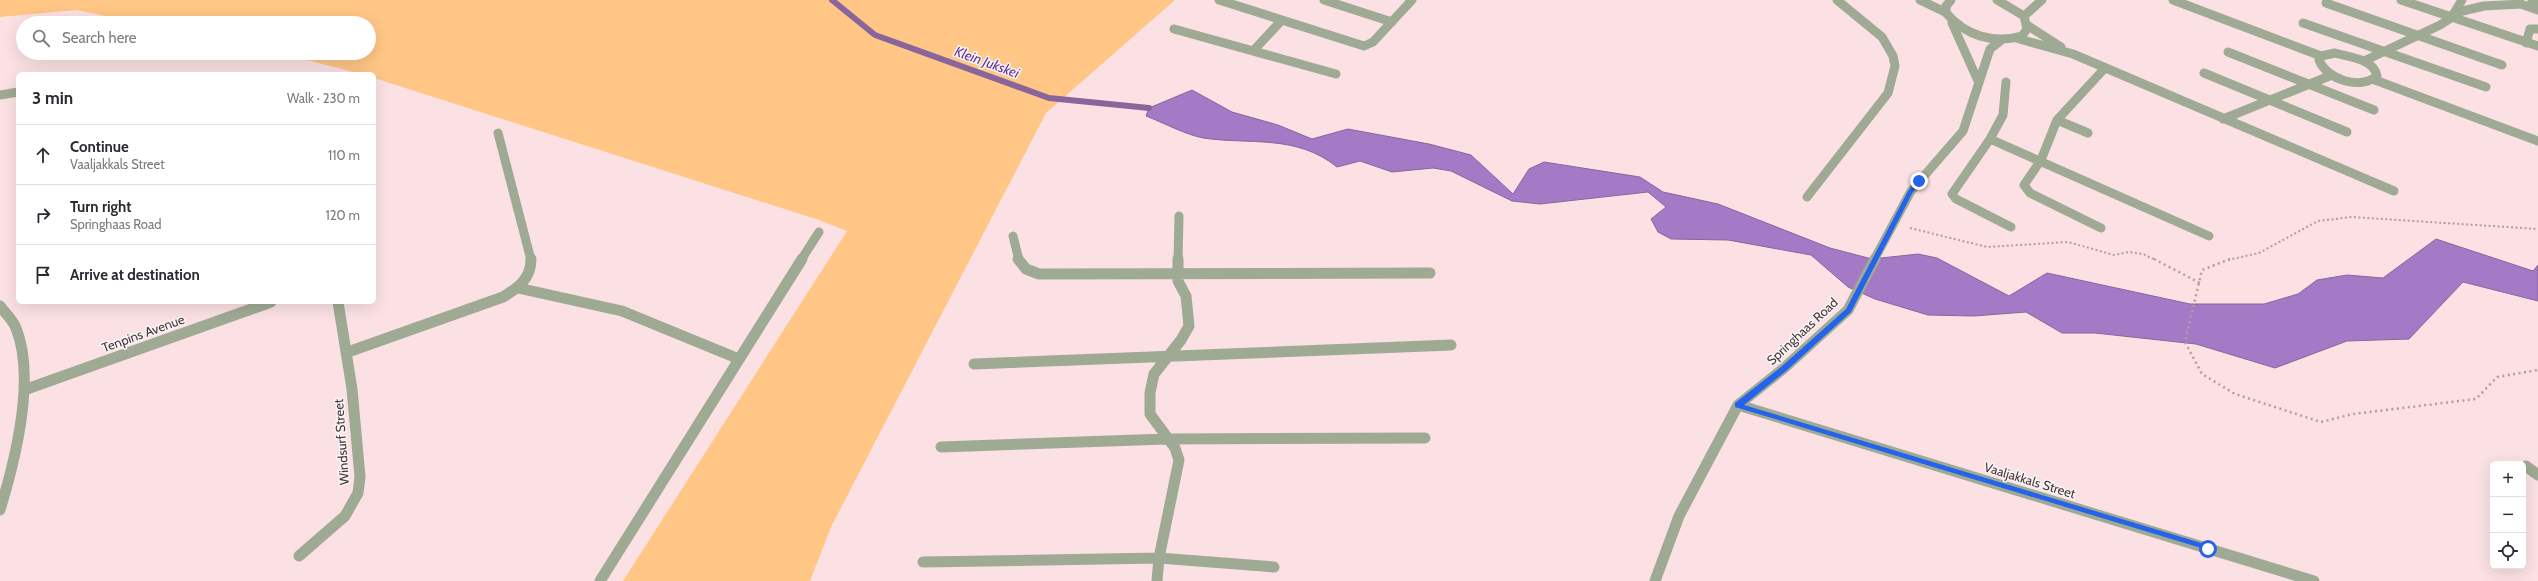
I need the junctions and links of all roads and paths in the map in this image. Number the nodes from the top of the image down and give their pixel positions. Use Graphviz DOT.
graph roads {
  1 [pos="1219,0"];
  2 [pos="1324,0"];
  3 [pos="1412,0"];
  4 [pos="1837,0"];
  5 [pos="1920,0"];
  6 [pos="1951,0"];
  7 [pos="1997,0"];
  8 [pos="2042,0"];
  9 [pos="2173,0"];
  10 [pos="2404,0"];
  11 [pos="2462,0"];
  12 [pos="2508,0"];
  13 [pos="2532,0"];
  14 [pos="2326,2"];
  15 [pos="2538,2"];
  16 [pos="2521,4"];
  17 [pos="2538,10"];
  18 [pos="2452,15"];
  19 [pos="2024,16"];
  20 [pos="1949,17"];
  21 [pos="1282,20"];
  22 [pos="1392,22"];
  23 [pos="2302,23"];
  24 [pos="2027,25"];
  25 [pos="1174,29"];
  26 [pos="2538,29"];
  27 [pos="2417,36"];
  28 [pos="2016,38"];
  29 [pos="2003,39"];
  30 [pos="2526,43"];
  31 [pos="2538,46"];
  32 [pos="2386,50"];
  33 [pos="1253,51"];
  34 [pos="2228,52"];
  35 [pos="2073,54"];
  36 [pos="2321,56"];
  37 [pos="2364,60"];
  38 [pos="2502,65"];
  39 [pos="2105,68"];
  40 [pos="2204,73"];
  41 [pos="1336,74"];
  42 [pos="2332,75"];
  43 [pos="2375,80"];
  44 [pos="2006,82"];
  45 [pos="1979,83"];
  46 [pos="2310,84"];
  47 [pos="2486,87"];
  48 [pos="16,92"];
  49 [pos="0,94"];
  50 [pos="2267,101"];
  51 [pos="2374,110"];
  52 [pos="2223,118"];
  53 [pos="2057,120"];
  54 [pos="2347,132"];
  55 [pos="498,133"];
  56 [pos="2088,133"];
  57 [pos="1990,139"];
  58 [pos="2538,141"];
  59 [pos="2041,160"];
  60 [pos="2394,191"];
  61 [pos="1807,197"];
  62 [pos="1179,216"];
  63 [pos="1893,223"];
  64 [pos="2012,227"];
  65 [pos="2101,228"];
  66 [pos="2538,229"];
  67 [pos="819,232"];
  68 [pos="1013,236"];
  69 [pos="2209,236"];
  70 [pos="1430,273"];
  71 [pos="1178,274"];
  72 [pos="2200,283"];
  73 [pos="518,288"];
  74 [pos="265,304"];
  75 [pos="338,304"];
  76 [pos="0,306"];
  77 [pos="1451,345"];
  78 [pos="348,352"];
  79 [pos="1167,357"];
  80 [pos="739,359"];
  81 [pos="974,364"];
  82 [pos="2538,370"];
  83 [pos="24,390"];
  84 [pos="1738,405"];
  85 [pos="1425,438"];
  86 [pos="1166,439"];
  87 [pos="941,447"];
  88 [pos="2526,466"];
  89 [pos="2538,475"];
  90 [pos="0,510"];
  91 [pos="299,556"];
  92 [pos="1159,558"];
  93 [pos="923,562"];
  94 [pos="1274,567"];
  95 [pos="600,581"];
  96 [pos="1157,581"];
  97 [pos="1655,581"];
  98 [pos="2314,581"];
  1 -- 21 [label="street"];
  2 -- 22 [label="street"];
  3 -- 22 [label="street"];
  4 -- 61 [label="street"];
  5 -- 20 [label="street"];
  6 -- 20 [label="street"];
  7 -- 19 [label="street"];
  8 -- 19 [label="street"];
  9 -- 36 [label="street"];
  10 -- 18 [label="street"];
  11 -- 18 [label="street"];
  12 -- 16 [label="street"];
  13 -- 15 [label="street"];
  14 -- 27 [label="street"];
  16 -- 17 [label="street"];
  16 -- 18 [label="street"];
  18 -- 27 [label="street"];
  18 -- 30 [label="street"];
  19 -- 24 [label="street"];
  20 -- 29 [label="street"];
  20 -- 45 [label="street"];
  21 -- 22 [label="street"];
  21 -- 33 [label="street"];
  23 -- 32 [label="street"];
  24 -- 28 [label="street"];
  24 -- 35 [label="street"];
  25 -- 33 [label="street"];
  26 -- 30 [label="street"];
  27 -- 32 [label="street"];
  27 -- 38 [label="street"];
  28 -- 29 [label="street"];
  28 -- 35 [label="street"];
  29 -- 45 [label="street, Springhaas Road"];
  30 -- 31 [label="street"];
  32 -- 37 [label="street"];
  32 -- 47 [label="street"];
  33 -- 41 [label="street"];
  34 -- 46 [label="street"];
  35 -- 39 [label="street"];
  36 -- 37 [label="street"];
  36 -- 42 [label="street"];
  37 -- 43 [label="street"];
  39 -- 52 [label="street"];
  39 -- 53 [label="street"];
  40 -- 50 [label="street"];
  42 -- 43 [label="street"];
  42 -- 46 [label="street"];
  43 -- 58 [label="street"];
  44 -- 57 [label="street"];
  45 -- 63 [label="street, Springhaas Road"];
  46 -- 50 [label="street"];
  46 -- 51 [label="street"];
  48 -- 49 [label="street"];
  50 -- 52 [label="street"];
  50 -- 54 [label="street"];
  52 -- 60 [label="street"];
  53 -- 56 [label="street"];
  53 -- 59 [label="street"];
  55 -- 73 [label="street"];
  57 -- 59 [label="street"];
  57 -- 64 [label="street"];
  59 -- 65 [label="street"];
  59 -- 69 [label="street"];
  62 -- 71 [label="street"];
  63 -- 72 [label="path"];
  63 -- 84 [label="street, Springhaas Road"];
  66 -- 72 [label="path"];
  67 -- 80 [label="street"];
  68 -- 71 [label="street"];
  70 -- 71 [label="street"];
  71 -- 79 [label="street"];
  72 -- 82 [label="path"];
  73 -- 78 [label="street"];
  73 -- 80 [label="street"];
  74 -- 83 [label="street, Tenpins Avenue"];
  75 -- 78 [label="street, Windsurf Street"];
  76 -- 83 [label="street"];
  77 -- 79 [label="street"];
  78 -- 91 [label="street, Windsurf Street"];
  79 -- 81 [label="street"];
  79 -- 86 [label="street"];
  80 -- 95 [label="street"];
  83 -- 90 [label="street"];
  84 -- 97 [label="street, Springhaas Road"];
  84 -- 98 [label="street, Vaaljakkals Street"];
  85 -- 86 [label="street"];
  86 -- 87 [label="street"];
  86 -- 92 [label="street"];
  88 -- 89 [label="street"];
  92 -- 93 [label="street"];
  92 -- 94 [label="street"];
  92 -- 96 [label="street"];
}
